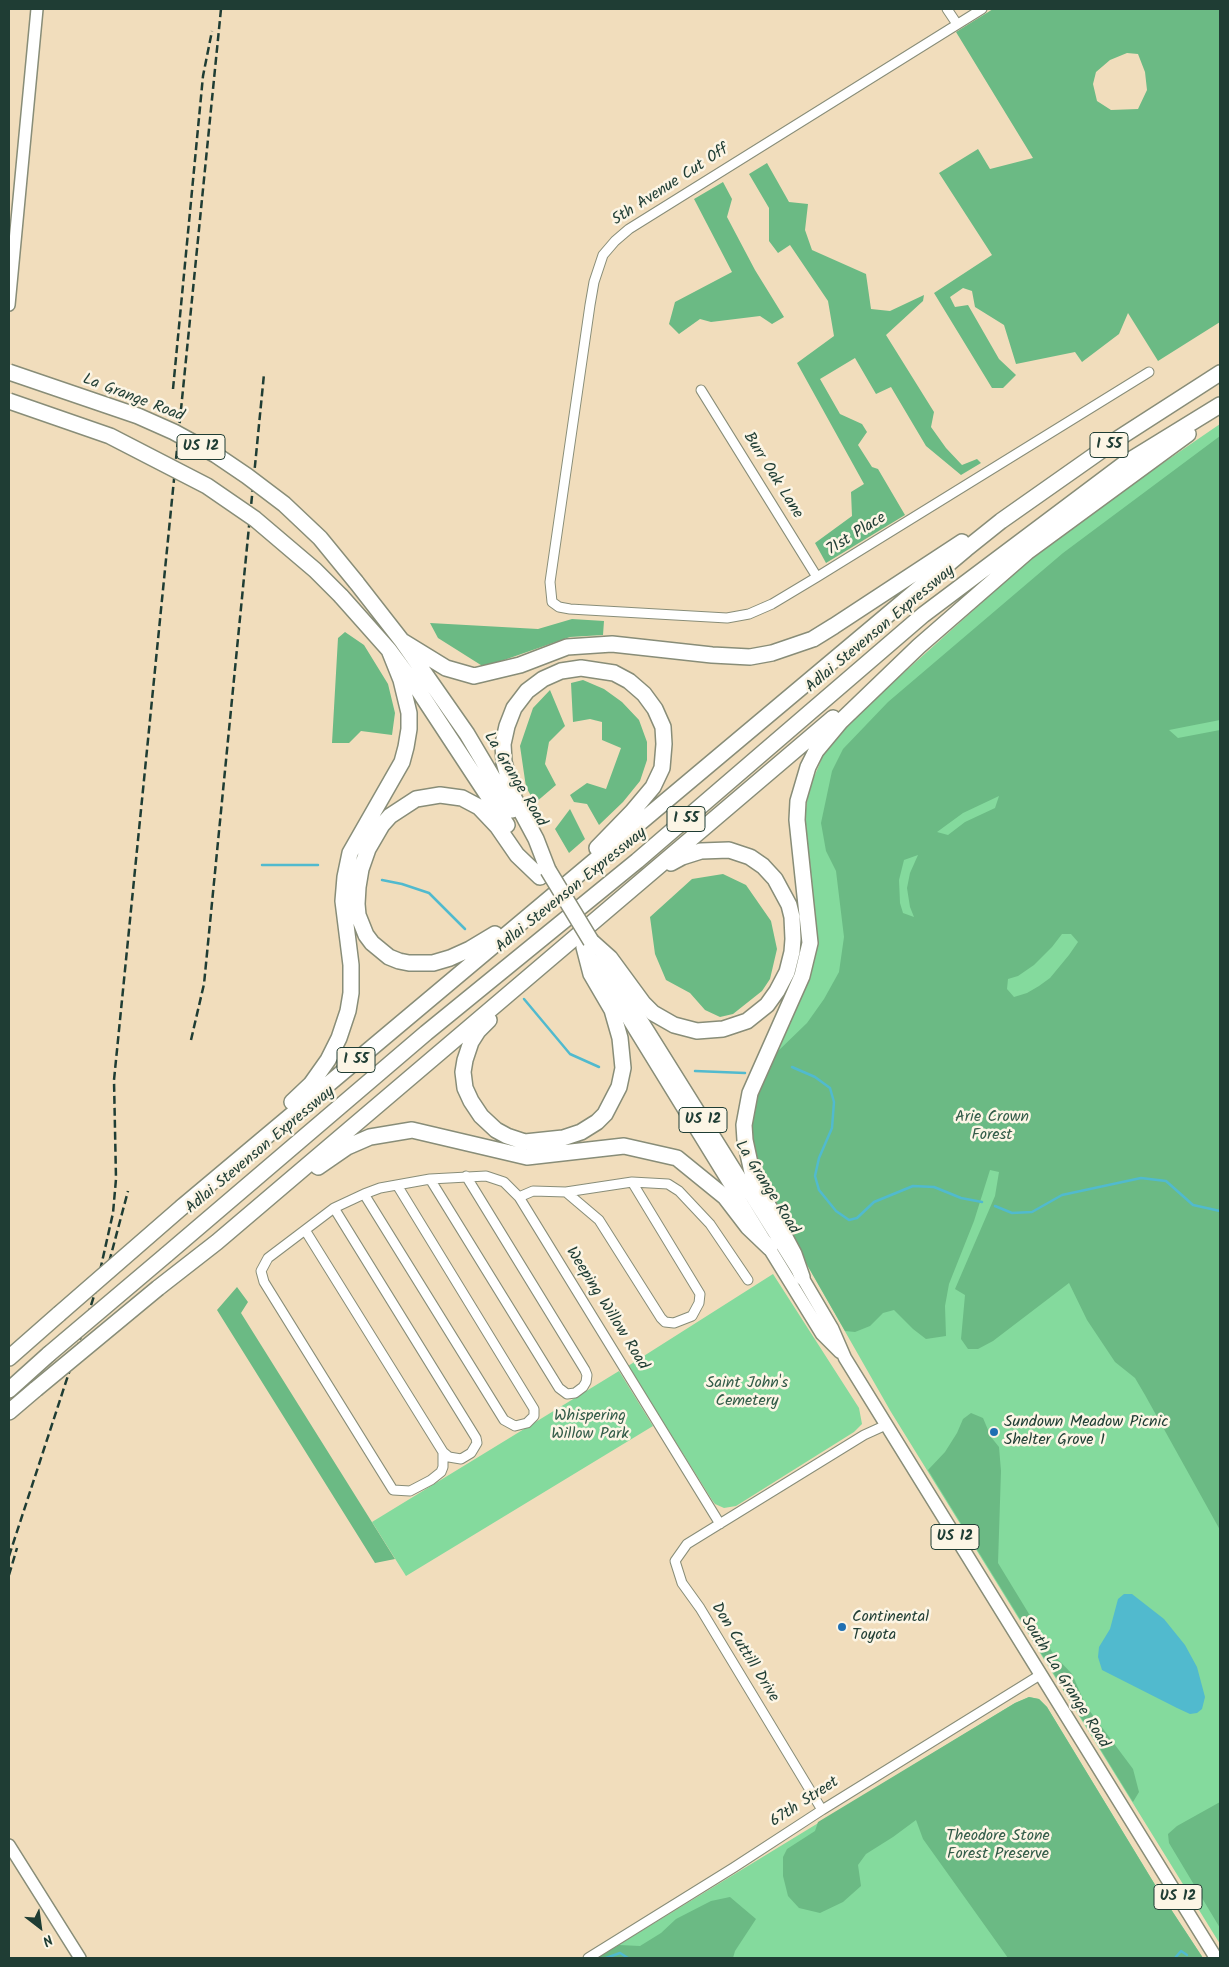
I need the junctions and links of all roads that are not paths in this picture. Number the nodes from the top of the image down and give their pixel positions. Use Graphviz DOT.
graph roads {
  1 [pos="37,9"];
  2 [pos="947,9"];
  3 [pos="982,9"];
  4 [pos="957,24"];
  5 [pos="9,305"];
  6 [pos="9,372"];
  7 [pos="1149,372"];
  8 [pos="1220,373"];
  9 [pos="701,390"];
  10 [pos="9,401"];
  11 [pos="1215,408"];
  12 [pos="1001,521"];
  13 [pos="817,577"];
  14 [pos="552,602"];
  15 [pos="402,641"];
  16 [pos="919,646"];
  17 [pos="389,650"];
  18 [pos="527,847"];
  19 [pos="578,875"];
  20 [pos="628,892"];
  21 [pos="531,913"];
  22 [pos="588,944"];
  23 [pos="545,961"];
  24 [pos="601,966"];
  25 [pos="466,1176"];
  26 [pos="430,1179"];
  27 [pos="632,1182"];
  28 [pos="397,1185"];
  29 [pos="200,1192"];
  30 [pos="566,1192"];
  31 [pos="364,1194"];
  32 [pos="519,1197"];
  33 [pos="334,1208"];
  34 [pos="305,1230"];
  35 [pos="217,1242"];
  36 [pos="770,1248"];
  37 [pos="802,1277"];
  38 [pos="748,1280"];
  39 [pos="9,1358"];
  40 [pos="845,1358"];
  41 [pos="9,1390"];
  42 [pos="9,1412"];
  43 [pos="886,1424"];
  44 [pos="443,1452"];
  45 [pos="720,1524"];
  46 [pos="1040,1675"];
  47 [pos="822,1810"];
  48 [pos="9,1845"];
  49 [pos="80,1958"];
  50 [pos="588,1958"];
  51 [pos="1216,1958"];
  1 -- 5 [label="street"];
  2 -- 4 [label="street"];
  3 -- 4 [label="street, 5th Avenue Cut Off"];
  4 -- 14 [label="street, 5th Avenue Cut Off"];
  6 -- 15 [label="highway, La Grange Road / US 12, bridge"];
  7 -- 13 [label="street, 71st Place"];
  8 -- 12 [label="highway, Adlai Stevenson Expressway / I 55"];
  9 -- 13 [label="street, Burr Oak Lane"];
  10 -- 17 [label="highway, La Grange Road / US 12, bridge"];
  11 -- 16 [label="highway"];
  11 -- 41 [label="highway, Adlai Stevenson Expressway / I 55, bridge"];
  12 -- 15 [label="highway"];
  12 -- 19 [label="highway, Adlai Stevenson Expressway / I 55"];
  13 -- 14 [label="street, 71st Place"];
  15 -- 18 [label="highway, La Grange Road / US 12"];
  16 -- 20 [label="highway"];
  16 -- 37 [label="highway"];
  17 -- 18 [label="highway, La Grange Road / US 12"];
  17 -- 29 [label="highway"];
  18 -- 19 [label="highway"];
  18 -- 21 [label="highway"];
  18 -- 22 [label="highway, La Grange Road / US 12"];
  19 -- 21 [label="highway, Adlai Stevenson Expressway / I 55"];
  20 -- 23 [label="highway"];
  20 -- 24 [label="highway"];
  21 -- 29 [label="highway, Adlai Stevenson Expressway / I 55"];
  22 -- 24 [label="highway"];
  22 -- 24 [label="highway"];
  23 -- 24 [label="highway"];
  23 -- 35 [label="highway"];
  24 -- 36 [label="main road, La Grange Road / US 12"];
  24 -- 37 [label="main road, La Grange Road / US 12"];
  25 -- 26 [label="street, Weeping Willow Road"];
  25 -- 26 [label="street"];
  25 -- 32 [label="street, Weeping Willow Road"];
  26 -- 28 [label="street, Weeping Willow Road"];
  27 -- 30 [label="street"];
  27 -- 30 [label="street"];
  27 -- 38 [label="street"];
  28 -- 31 [label="street, Weeping Willow Road"];
  28 -- 31 [label="street"];
  29 -- 39 [label="highway, Adlai Stevenson Expressway / I 55, bridge"];
  30 -- 32 [label="street"];
  31 -- 33 [label="street, Weeping Willow Road"];
  32 -- 45 [label="street, Weeping Willow Road"];
  33 -- 34 [label="street, Weeping Willow Road"];
  33 -- 44 [label="street"];
  34 -- 44 [label="street"];
  34 -- 44 [label="street, Weeping Willow Road"];
  35 -- 36 [label="highway"];
  35 -- 42 [label="highway, bridge"];
  36 -- 40 [label="main road, La Grange Road / US 12"];
  37 -- 40 [label="main road, La Grange Road / US 12"];
  40 -- 43 [label="main road, La Grange Road / US 12"];
  43 -- 45 [label="street"];
  43 -- 46 [label="main road, South La Grange Road / US 12"];
  45 -- 47 [label="street, Don Cuttill Drive"];
  46 -- 47 [label="street, 67th Street"];
  46 -- 51 [label="main road, South La Grange Road / US 12"];
  47 -- 50 [label="street, 67th Street"];
  48 -- 49 [label="street"];
}
